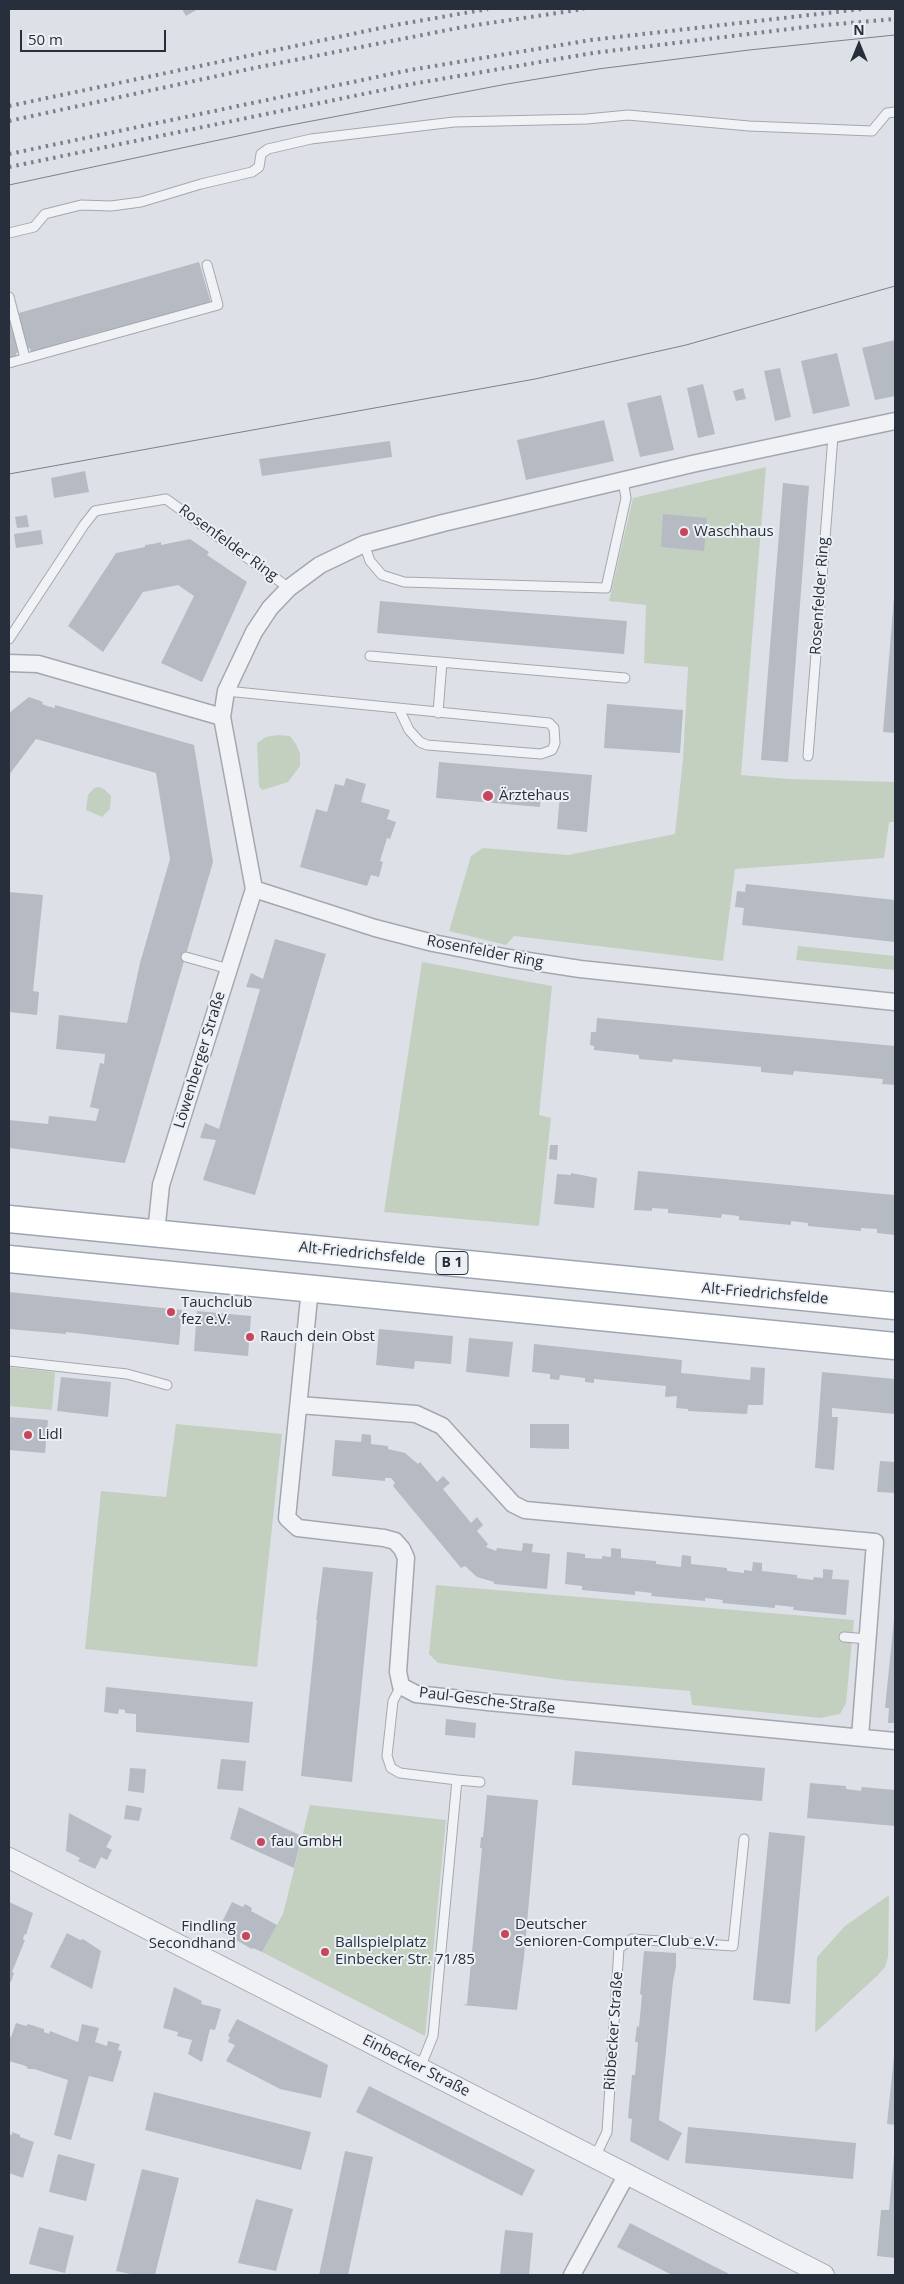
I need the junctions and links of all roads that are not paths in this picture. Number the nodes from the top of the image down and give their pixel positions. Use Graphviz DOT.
graph roads {
  1 [pos="895,112"];
  2 [pos="9,233"];
  3 [pos="207,265"];
  4 [pos="9,297"];
  5 [pos="25,358"];
  6 [pos="9,363"];
  7 [pos="895,421"];
  8 [pos="833,436"];
  9 [pos="623,481"];
  10 [pos="364,544"];
  11 [pos="289,588"];
  12 [pos="9,640"];
  13 [pos="370,656"];
  14 [pos="9,662"];
  15 [pos="442,662"];
  16 [pos="625,678"];
  17 [pos="226,690"];
  18 [pos="398,709"];
  19 [pos="438,713"];
  20 [pos="222,717"];
  21 [pos="808,756"];
  22 [pos="254,889"];
  23 [pos="186,957"];
  24 [pos="229,969"];
  25 [pos="895,1002"];
  26 [pos="9,1219"];
  27 [pos="156,1233"];
  28 [pos="9,1258"];
  29 [pos="310,1288"];
  30 [pos="895,1306"];
  31 [pos="895,1346"];
  32 [pos="9,1361"];
  33 [pos="167,1385"];
  34 [pos="299,1404"];
  35 [pos="844,1637"];
  36 [pos="868,1639"];
  37 [pos="401,1686"];
  38 [pos="860,1738"];
  39 [pos="895,1741"];
  40 [pos="457,1780"];
  41 [pos="480,1782"];
  42 [pos="744,1839"];
  43 [pos="9,1858"];
  44 [pos="420,2068"];
  45 [pos="595,2157"];
  46 [pos="627,2174"];
  47 [pos="572,2275"];
  48 [pos="824,2275"];
  1 -- 2 [label="lane"];
  3 -- 5 [label="lane"];
  4 -- 5 [label="lane"];
  5 -- 6 [label="lane"];
  7 -- 8 [label="street, Rosenfelder Ring"];
  8 -- 9 [label="street, Rosenfelder Ring"];
  8 -- 21 [label="lane, Rosenfelder Ring"];
  9 -- 10 [label="street, Rosenfelder Ring"];
  9 -- 10 [label="lane"];
  10 -- 11 [label="street, Rosenfelder Ring"];
  11 -- 12 [label="lane, Rosenfelder Ring"];
  11 -- 17 [label="street, Rosenfelder Ring"];
  13 -- 15 [label="lane"];
  14 -- 20 [label="street"];
  15 -- 16 [label="lane"];
  15 -- 19 [label="lane"];
  17 -- 18 [label="lane"];
  17 -- 20 [label="street, Rosenfelder Ring"];
  18 -- 19 [label="lane"];
  18 -- 19 [label="lane"];
  20 -- 22 [label="street, Rosenfelder Ring"];
  22 -- 24 [label="street, Löwenberger Straße"];
  22 -- 25 [label="street, Rosenfelder Ring"];
  23 -- 24 [label="lane"];
  24 -- 27 [label="street, Löwenberger Straße"];
  26 -- 27 [label="main road, Alt-Friedrichsfelde / B 1"];
  27 -- 30 [label="main road, Alt-Friedrichsfelde / B 1"];
  28 -- 29 [label="main road"];
  29 -- 31 [label="main road"];
  29 -- 34 [label="street, Paul-Gesche-Straße"];
  32 -- 33 [label="lane"];
  34 -- 36 [label="street"];
  34 -- 37 [label="street, Paul-Gesche-Straße"];
  35 -- 36 [label="lane"];
  36 -- 38 [label="street"];
  37 -- 38 [label="street, Paul-Gesche-Straße"];
  37 -- 40 [label="lane"];
  38 -- 39 [label="street, Paul-Gesche-Straße"];
  40 -- 41 [label="lane"];
  40 -- 44 [label="lane"];
  42 -- 45 [label="lane, Ribbecker Straße"];
  43 -- 44 [label="street, Einbecker Straße"];
  44 -- 45 [label="street, Einbecker Straße"];
  45 -- 46 [label="street, Einbecker Straße"];
  46 -- 47 [label="street"];
  46 -- 48 [label="street, Einbecker Straße"];
}
